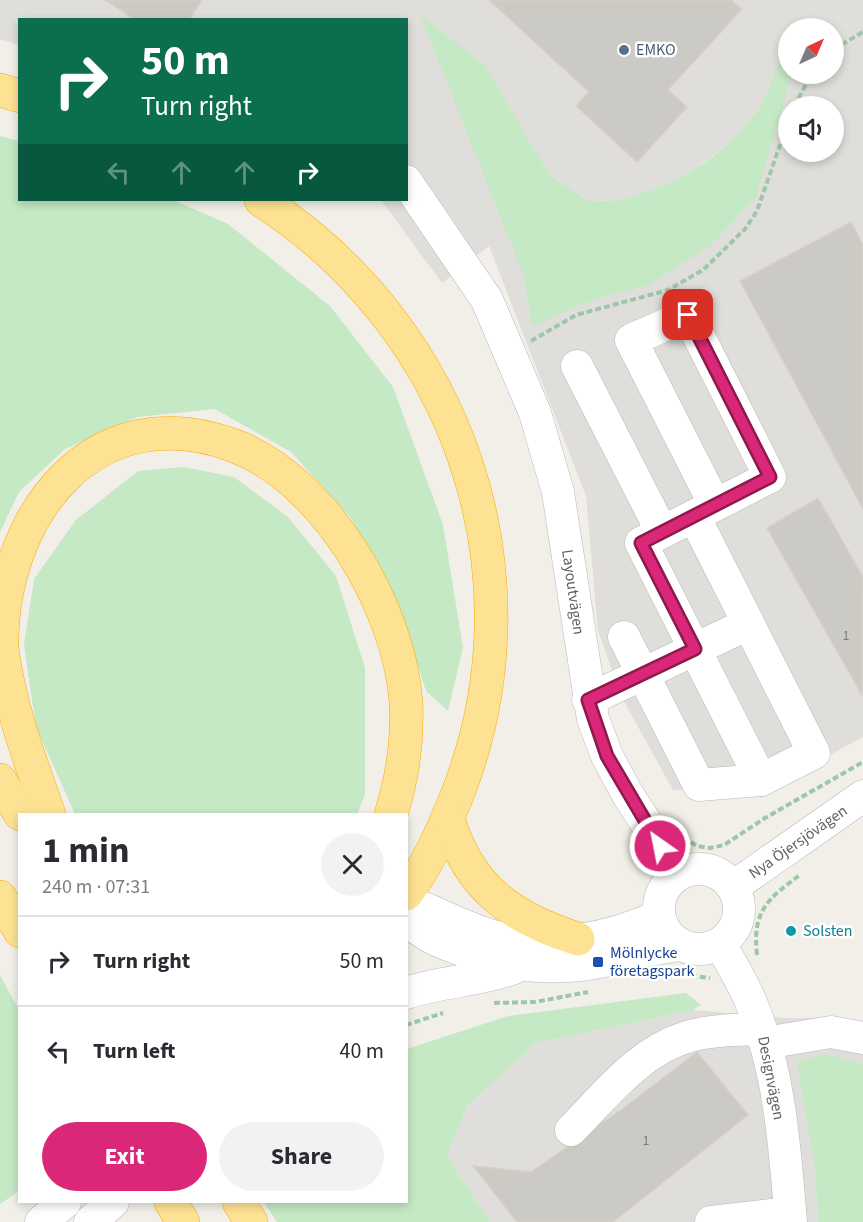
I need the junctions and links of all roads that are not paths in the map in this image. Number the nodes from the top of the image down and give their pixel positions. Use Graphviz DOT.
graph roads {
  1 [pos="0,90"];
  2 [pos="18,95"];
  3 [pos="408,184"];
  4 [pos="263,201"];
  5 [pos="577,366"];
  6 [pos="704,510"];
  7 [pos="662,532"];
  8 [pos="748,624"];
  9 [pos="624,637"];
  10 [pos="695,649"];
  11 [pos="642,674"];
  12 [pos="588,700"];
  13 [pos="0,780"];
  14 [pos="761,780"];
  15 [pos="863,796"];
  16 [pos="19,813"];
  17 [pos="49,813"];
  18 [pos="391,813"];
  19 [pos="448,819"];
  20 [pos="679,874"];
  21 [pos="733,887"];
  22 [pos="408,891"];
  23 [pos="0,897"];
  24 [pos="408,906"];
  25 [pos="659,916"];
  26 [pos="408,920"];
  27 [pos="18,928"];
  28 [pos="578,939"];
  29 [pos="720,944"];
  30 [pos="681,945"];
  31 [pos="520,965"];
  32 [pos="408,993"];
  33 [pos="763,1036"];
  34 [pos="863,1038"];
  35 [pos="571,1130"];
  36 [pos="64,1203"];
  37 [pos="112,1203"];
  38 [pos="172,1203"];
  39 [pos="240,1203"];
  40 [pos="791,1217"];
  41 [pos="41,1222"];
  42 [pos="90,1222"];
  43 [pos="183,1222"];
  44 [pos="251,1222"];
  45 [pos="711,1222"];
  1 -- 2 [label="highway"];
  3 -- 12 [label="street, Layoutvägen"];
  4 -- 19 [label="highway"];
  5 -- 7 [label="street"];
  6 -- 6 [label="street"];
  6 -- 7 [label="street"];
  6 -- 8 [label="street"];
  7 -- 10 [label="street"];
  8 -- 10 [label="street"];
  8 -- 14 [label="street"];
  9 -- 11 [label="street"];
  10 -- 11 [label="street"];
  10 -- 14 [label="street"];
  11 -- 12 [label="street"];
  11 -- 14 [label="street"];
  12 -- 20 [label="street, Layoutvägen"];
  13 -- 16 [label="highway"];
  15 -- 21 [label="street, Nya Öjersjövägen"];
  17 -- 18 [label="highway"];
  19 -- 22 [label="highway"];
  19 -- 28 [label="highway"];
  20 -- 21 [label="street, Nya Öjersjövägen"];
  20 -- 25 [label="street"];
  21 -- 29 [label="street, Nya Öjersjövägen"];
  23 -- 27 [label="highway"];
  24 -- 28 [label="street"];
  25 -- 28 [label="street"];
  25 -- 30 [label="street"];
  26 -- 31 [label="street"];
  29 -- 30 [label="street"];
  29 -- 33 [label="street, Designvägen"];
  30 -- 31 [label="street"];
  31 -- 32 [label="street"];
  33 -- 34 [label="street"];
  33 -- 35 [label="street"];
  33 -- 40 [label="street, Designvägen"];
  36 -- 41 [label="street"];
  37 -- 42 [label="street"];
  38 -- 43 [label="highway"];
  39 -- 44 [label="highway"];
  40 -- 45 [label="street"];
}
